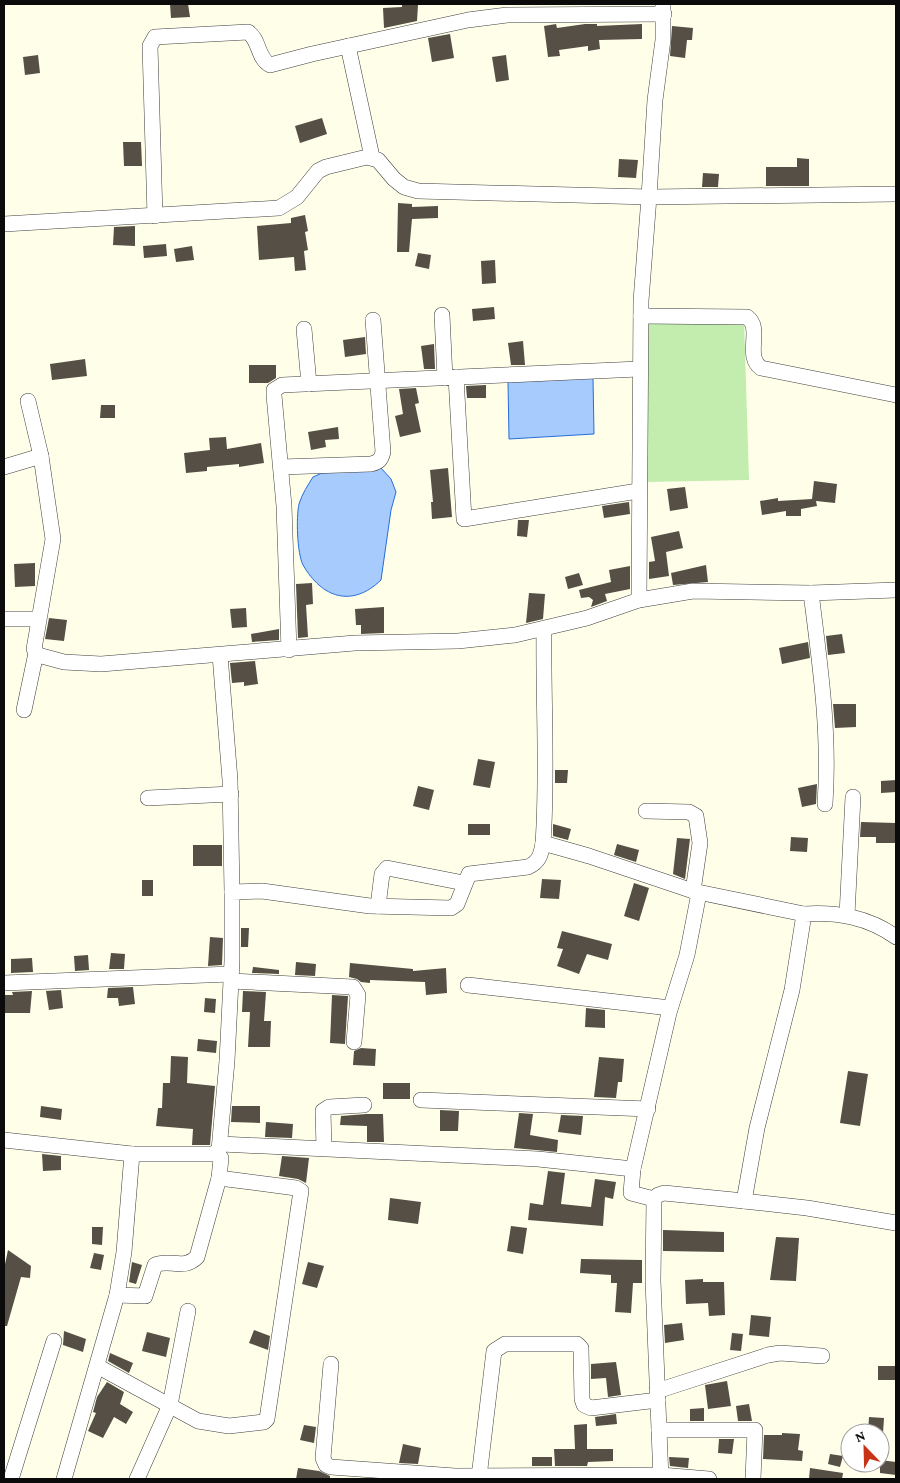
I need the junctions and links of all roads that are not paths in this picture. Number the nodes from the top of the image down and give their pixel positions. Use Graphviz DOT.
graph roads {
  1 [pos="663,9"];
  2 [pos="489,11"];
  3 [pos="348,46"];
  4 [pos="372,157"];
  5 [pos="896,194"];
  6 [pos="649,197"];
  7 [pos="155,216"];
  8 [pos="4,224"];
  9 [pos="641,303"];
  10 [pos="442,315"];
  11 [pos="373,320"];
  12 [pos="304,329"];
  13 [pos="640,369"];
  14 [pos="451,378"];
  15 [pos="379,382"];
  16 [pos="309,384"];
  17 [pos="896,395"];
  18 [pos="28,401"];
  19 [pos="41,456"];
  20 [pos="4,467"];
  21 [pos="281,467"];
  22 [pos="638,491"];
  23 [pos="896,590"];
  24 [pos="811,593"];
  25 [pos="639,600"];
  26 [pos="4,619"];
  27 [pos="38,619"];
  28 [pos="544,630"];
  29 [pos="289,650"];
  30 [pos="36,653"];
  31 [pos="220,655"];
  32 [pos="24,710"];
  33 [pos="231,794"];
  34 [pos="853,797"];
  35 [pos="148,798"];
  36 [pos="825,804"];
  37 [pos="646,811"];
  38 [pos="543,843"];
  39 [pos="464,883"];
  40 [pos="232,892"];
  41 [pos="696,892"];
  42 [pos="378,906"];
  43 [pos="804,914"];
  44 [pos="847,915"];
  45 [pos="896,937"];
  46 [pos="231,977"];
  47 [pos="4,983"];
  48 [pos="468,985"];
  49 [pos="670,1008"];
  50 [pos="354,1042"];
  51 [pos="421,1100"];
  52 [pos="364,1105"];
  53 [pos="648,1109"];
  54 [pos="4,1140"];
  55 [pos="219,1148"];
  56 [pos="324,1148"];
  57 [pos="132,1154"];
  58 [pos="633,1169"];
  59 [pos="219,1178"];
  60 [pos="654,1200"];
  61 [pos="744,1201"];
  62 [pos="896,1223"];
  63 [pos="117,1295"];
  64 [pos="188,1311"];
  65 [pos="54,1341"];
  66 [pos="822,1356"];
  67 [pos="331,1364"];
  68 [pos="97,1366"];
  69 [pos="658,1395"];
  70 [pos="170,1405"];
  71 [pos="659,1430"];
  72 [pos="324,1472"];
  73 [pos="479,1477"];
  74 [pos="661,1477"];
  75 [pos="11,1479"];
  76 [pos="64,1479"];
  77 [pos="137,1479"];
  78 [pos="709,1479"];
  79 [pos="753,1479"];
  1 -- 2 [label="street"];
  1 -- 6 [label="street"];
  2 -- 3 [label="street"];
  3 -- 4 [label="street"];
  3 -- 7 [label="street"];
  4 -- 6 [label="street"];
  4 -- 7 [label="street"];
  5 -- 6 [label="street"];
  6 -- 9 [label="street"];
  7 -- 8 [label="street"];
  9 -- 13 [label="street"];
  9 -- 17 [label="street"];
  10 -- 14 [label="street"];
  11 -- 15 [label="street"];
  12 -- 16 [label="street"];
  13 -- 14 [label="street"];
  13 -- 22 [label="street"];
  14 -- 15 [label="street"];
  14 -- 22 [label="street"];
  15 -- 16 [label="street"];
  15 -- 21 [label="street"];
  16 -- 21 [label="street"];
  18 -- 19 [label="street"];
  19 -- 20 [label="street"];
  19 -- 27 [label="street"];
  21 -- 29 [label="street"];
  22 -- 25 [label="street"];
  23 -- 24 [label="street"];
  24 -- 25 [label="street"];
  24 -- 36 [label="street"];
  25 -- 28 [label="street"];
  26 -- 27 [label="street"];
  27 -- 30 [label="street"];
  28 -- 29 [label="street"];
  28 -- 38 [label="street"];
  29 -- 31 [label="street"];
  30 -- 31 [label="street"];
  30 -- 32 [label="street"];
  31 -- 33 [label="street"];
  33 -- 35 [label="street"];
  33 -- 40 [label="street"];
  34 -- 44 [label="street"];
  37 -- 41 [label="street"];
  38 -- 39 [label="street"];
  38 -- 41 [label="street"];
  39 -- 42 [label="street"];
  39 -- 42 [label="street"];
  40 -- 42 [label="street"];
  40 -- 46 [label="street"];
  41 -- 43 [label="street"];
  41 -- 49 [label="street"];
  43 -- 44 [label="street"];
  43 -- 61 [label="street"];
  44 -- 45 [label="street"];
  46 -- 47 [label="street"];
  46 -- 50 [label="street"];
  46 -- 55 [label="street"];
  48 -- 49 [label="street"];
  49 -- 53 [label="street"];
  51 -- 53 [label="street"];
  52 -- 56 [label="street"];
  53 -- 58 [label="street"];
  54 -- 57 [label="street"];
  55 -- 56 [label="street"];
  55 -- 57 [label="street"];
  55 -- 59 [label="street"];
  56 -- 58 [label="street"];
  57 -- 63 [label="street"];
  58 -- 60 [label="street"];
  59 -- 63 [label="street"];
  59 -- 70 [label="street"];
  60 -- 61 [label="street"];
  60 -- 69 [label="street"];
  61 -- 62 [label="street"];
  63 -- 68 [label="street"];
  64 -- 70 [label="street"];
  65 -- 75 [label="street"];
  66 -- 69 [label="street"];
  67 -- 72 [label="street"];
  68 -- 70 [label="street"];
  68 -- 76 [label="street"];
  69 -- 71 [label="street"];
  69 -- 73 [label="street"];
  70 -- 77 [label="street"];
  71 -- 74 [label="street"];
  71 -- 79 [label="street"];
  72 -- 73 [label="street"];
  73 -- 74 [label="street"];
  74 -- 78 [label="street"];
}
